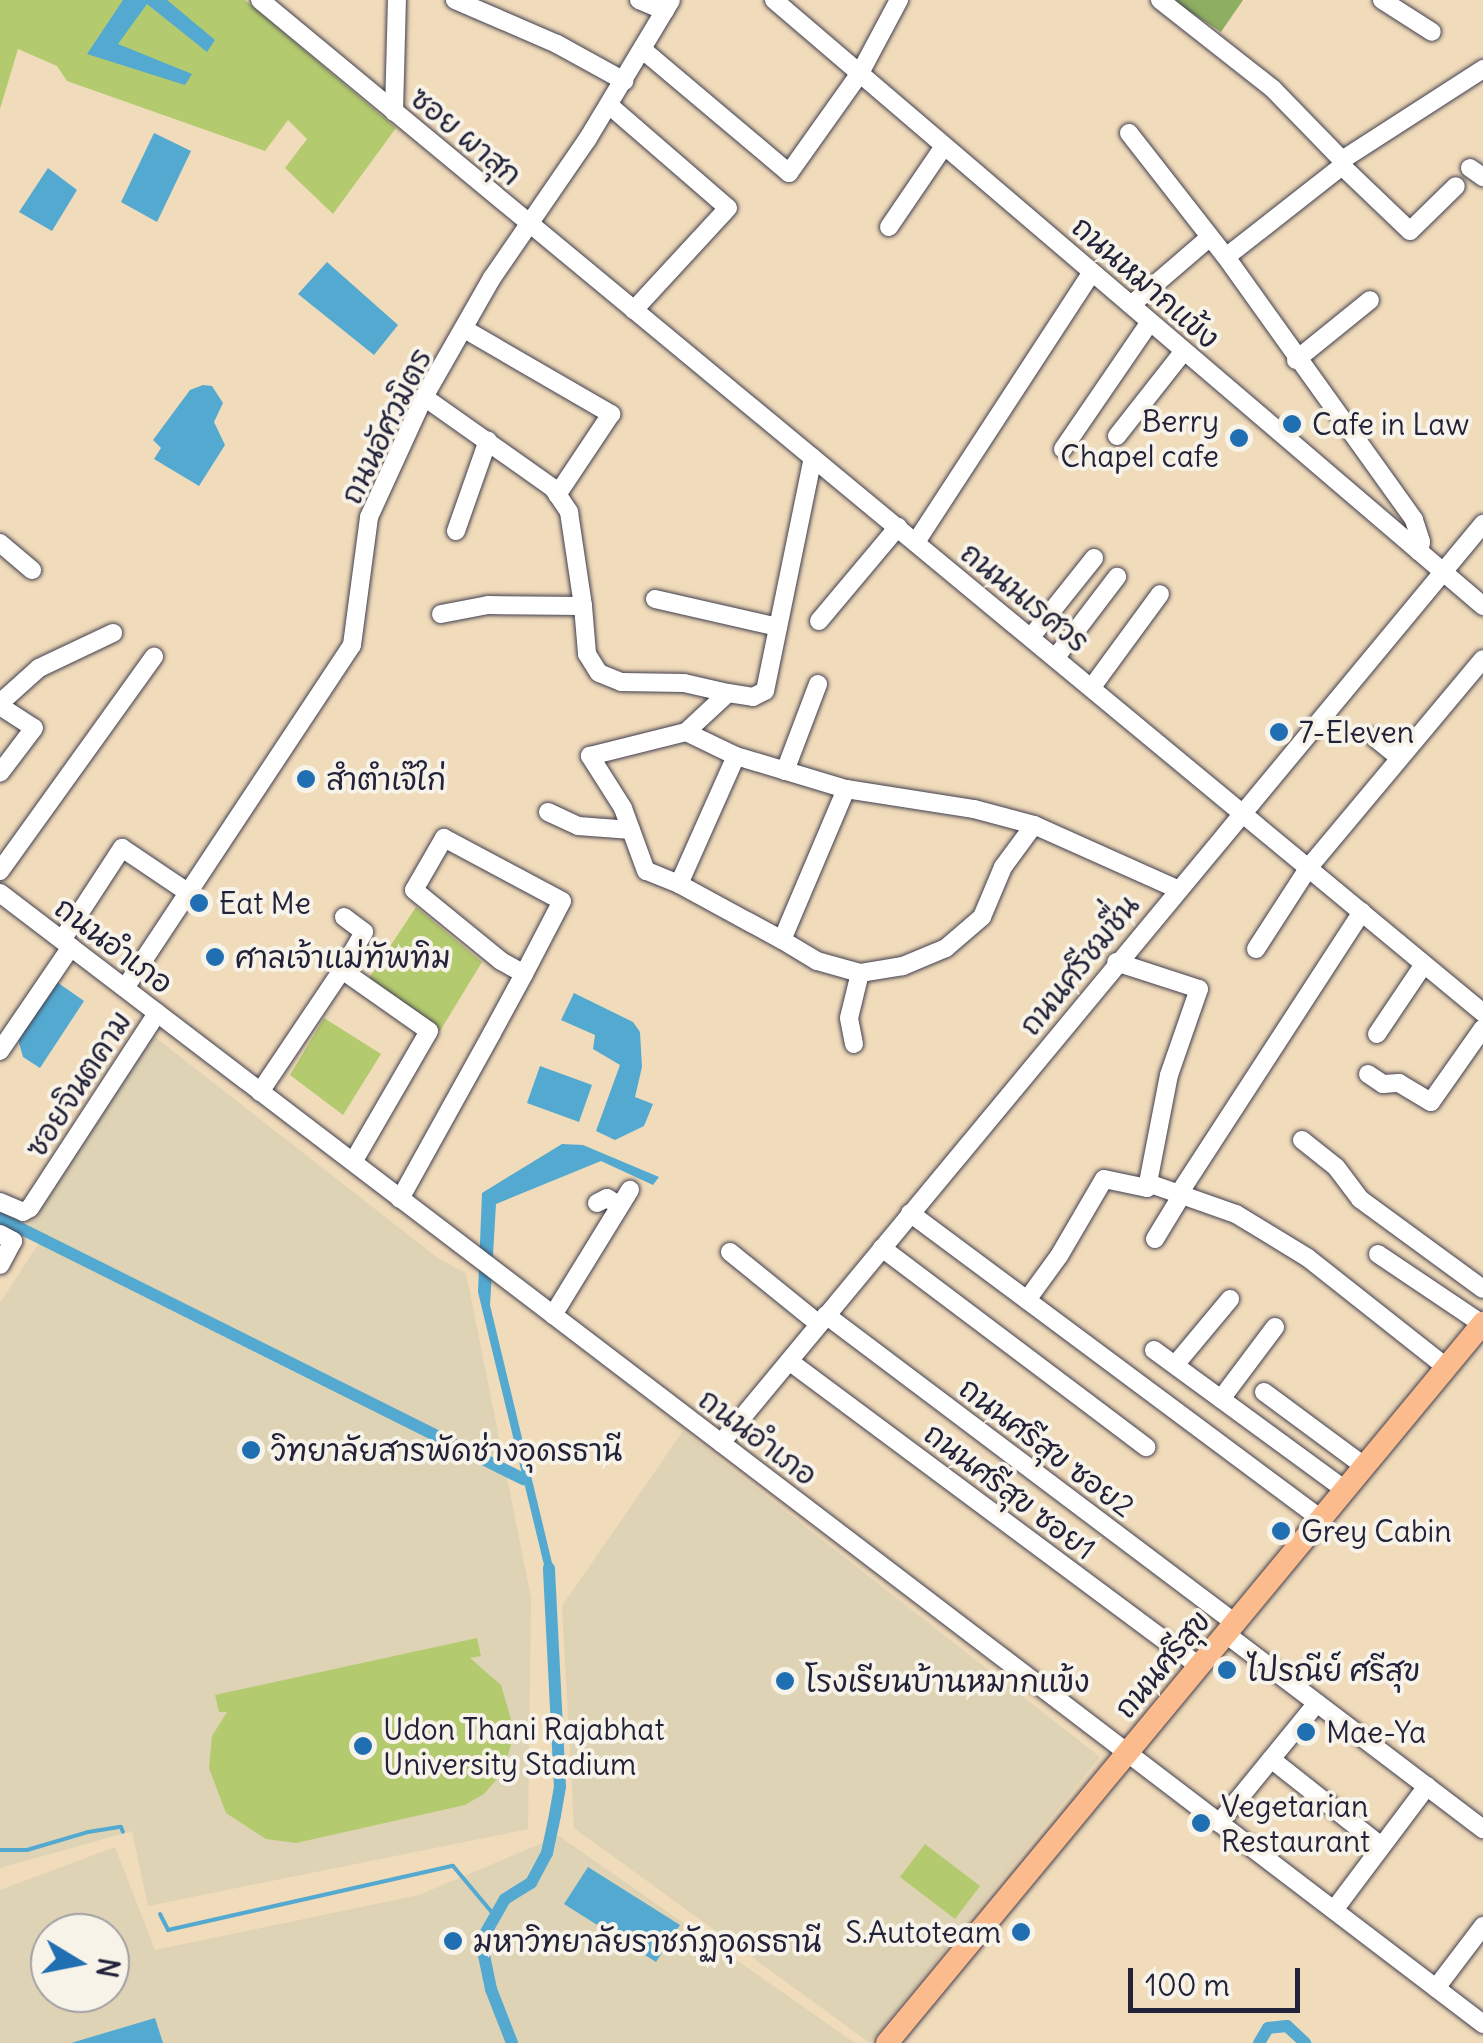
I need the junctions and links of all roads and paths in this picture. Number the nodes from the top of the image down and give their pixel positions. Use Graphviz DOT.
graph roads {
  1 [pos="260,0"];
  2 [pos="397,0"];
  3 [pos="455,0"];
  4 [pos="639,0"];
  5 [pos="774,0"];
  6 [pos="899,0"];
  7 [pos="1160,0"];
  8 [pos="1382,0"];
  9 [pos="668,6"];
  10 [pos="793,7"];
  11 [pos="1432,32"];
  12 [pos="643,50"];
  13 [pos="1483,69"];
  14 [pos="860,73"];
  15 [pos="624,81"];
  16 [pos="609,105"];
  17 [pos="394,112"];
  18 [pos="1128,132"];
  19 [pos="944,146"];
  20 [pos="1342,163"];
  21 [pos="1456,186"];
  22 [pos="530,225"];
  23 [pos="890,227"];
  24 [pos="1210,236"];
  25 [pos="1226,257"];
  26 [pos="1092,272"];
  27 [pos="1370,300"];
  28 [pos="1131,305"];
  29 [pos="634,310"];
  30 [pos="1150,322"];
  31 [pos="466,330"];
  32 [pos="1184,350"];
  33 [pos="1296,360"];
  34 [pos="424,396"];
  35 [pos="1116,436"];
  36 [pos="488,440"];
  37 [pos="1063,449"];
  38 [pos="813,458"];
  39 [pos="558,495"];
  40 [pos="1483,524"];
  41 [pos="898,527"];
  42 [pos="456,531"];
  43 [pos="916,542"];
  44 [pos="0,543"];
  45 [pos="1419,552"];
  46 [pos="1094,558"];
  47 [pos="32,570"];
  48 [pos="1443,572"];
  49 [pos="1117,576"];
  50 [pos="1160,594"];
  51 [pos="655,599"];
  52 [pos="583,606"];
  53 [pos="1483,606"];
  54 [pos="441,614"];
  55 [pos="819,621"];
  56 [pos="778,627"];
  57 [pos="113,633"];
  58 [pos="1031,637"];
  59 [pos="154,657"];
  60 [pos="1056,658"];
  61 [pos="1483,659"];
  62 [pos="818,684"];
  63 [pos="1092,687"];
  64 [pos="728,693"];
  65 [pos="0,705"];
  66 [pos="686,732"];
  67 [pos="1374,737"];
  68 [pos="736,756"];
  69 [pos="1399,757"];
  70 [pos="785,771"];
  71 [pos="0,772"];
  72 [pos="846,789"];
  73 [pos="1242,810"];
  74 [pos="548,812"];
  75 [pos="1034,825"];
  76 [pos="631,830"];
  77 [pos="1308,867"];
  78 [pos="0,871"];
  79 [pos="678,884"];
  80 [pos="1177,888"];
  81 [pos="189,892"];
  82 [pos="0,893"];
  83 [pos="1362,912"];
  84 [pos="344,917"];
  85 [pos="782,940"];
  86 [pos="66,944"];
  87 [pos="1256,949"];
  88 [pos="1116,962"];
  89 [pos="1424,964"];
  90 [pos="342,970"];
  91 [pos="860,973"];
  92 [pos="524,974"];
  93 [pos="125,988"];
  94 [pos="157,1013"];
  95 [pos="1483,1013"];
  96 [pos="1483,1028"];
  97 [pos="1377,1034"];
  98 [pos="854,1044"];
  99 [pos="0,1050"];
  100 [pos="1368,1074"];
  101 [pos="260,1092"];
  102 [pos="1302,1140"];
  103 [pos="352,1162"];
  104 [pos="1148,1183"];
  105 [pos="1181,1192"];
  106 [pos="400,1199"];
  107 [pos="0,1202"];
  108 [pos="598,1203"];
  109 [pos="910,1213"];
  110 [pos="0,1234"];
  111 [pos="1155,1239"];
  112 [pos="882,1248"];
  113 [pos="730,1252"];
  114 [pos="1378,1254"];
  115 [pos="0,1264"];
  116 [pos="1483,1289"];
  117 [pos="1230,1298"];
  118 [pos="1027,1300"];
  119 [pos="553,1315"];
  120 [pos="823,1319"];
  121 [pos="1482,1324"];
  122 [pos="1275,1326"];
  123 [pos="1154,1350"];
  124 [pos="789,1360"];
  125 [pos="1175,1365"];
  126 [pos="1446,1367"];
  127 [pos="1264,1392"];
  128 [pos="1222,1400"];
  129 [pos="721,1443"];
  130 [pos="1146,1447"];
  131 [pos="1364,1466"];
  132 [pos="1344,1490"];
  133 [pos="1321,1519"];
  134 [pos="1230,1628"];
  135 [pos="1199,1666"];
  136 [pos="1317,1703"];
  137 [pos="1127,1753"];
  138 [pos="1272,1759"];
  139 [pos="1427,1786"];
  140 [pos="1219,1823"];
  141 [pos="1483,1829"];
  142 [pos="1381,1846"];
  143 [pos="1334,1910"];
  144 [pos="1483,1926"];
  145 [pos="1436,1988"];
  146 [pos="1483,2024"];
  147 [pos="888,2043"];
  1 -- 17 [label="street, ซอย ผาสุก"];
  2 -- 17 [label="street"];
  3 -- 15 [label="street"];
  4 -- 9 [label="street"];
  5 -- 10 [label="street, ถนนหมากแข้ง"];
  6 -- 14 [label="street"];
  7 -- 20 [label="street"];
  8 -- 11 [label="street"];
  9 -- 12 [label="street, ถนนอัศวมิตร"];
  10 -- 14 [label="street, ถนนหมากแข้ง"];
  12 -- 14 [label="street"];
  12 -- 15 [label="street, ถนนอัศวมิตร"];
  13 -- 20 [label="street"];
  14 -- 19 [label="street, ถนนหมากแข้ง"];
  15 -- 16 [label="street, ถนนอัศวมิตร"];
  16 -- 22 [label="street, ถนนอัศวมิตร"];
  16 -- 29 [label="street"];
  17 -- 22 [label="street, ซอย ผาสุก"];
  18 -- 24 [label="street"];
  19 -- 23 [label="street"];
  19 -- 26 [label="street, ถนนหมากแข้ง"];
  20 -- 21 [label="street"];
  20 -- 25 [label="street"];
  22 -- 29 [label="street, ถนนนเรศวร"];
  22 -- 31 [label="street, ถนนอัศวมิตร"];
  24 -- 25 [label="street"];
  24 -- 28 [label="street"];
  25 -- 33 [label="street"];
  26 -- 28 [label="street, ถนนหมากแข้ง"];
  26 -- 43 [label="street"];
  27 -- 33 [label="street"];
  28 -- 30 [label="street, ถนนหมากแข้ง"];
  29 -- 38 [label="street, ถนนนเรศวร"];
  30 -- 32 [label="street, ถนนหมากแข้ง"];
  30 -- 37 [label="street"];
  31 -- 34 [label="street, ถนนอัศวมิตร"];
  31 -- 39 [label="street"];
  32 -- 35 [label="street"];
  32 -- 45 [label="street, ถนนหมากแข้ง"];
  33 -- 45 [label="street"];
  34 -- 36 [label="street"];
  34 -- 81 [label="street, ถนนอัศวมิตร"];
  36 -- 39 [label="street"];
  36 -- 42 [label="street"];
  38 -- 41 [label="street, ถนนนเรศวร"];
  38 -- 56 [label="street"];
  39 -- 52 [label="street"];
  40 -- 48 [label="street, ถนนศรีชมชื่น"];
  41 -- 43 [label="street, ถนนนเรศวร"];
  41 -- 55 [label="street"];
  43 -- 58 [label="street, ถนนนเรศวร"];
  44 -- 47 [label="street"];
  45 -- 48 [label="street, ถนนหมากแข้ง"];
  46 -- 58 [label="street"];
  48 -- 53 [label="street, ถนนหมากแข้ง"];
  48 -- 73 [label="street, ถนนศรีชมชื่น"];
  49 -- 60 [label="street"];
  50 -- 63 [label="street"];
  51 -- 56 [label="street"];
  52 -- 54 [label="street"];
  52 -- 64 [label="street"];
  56 -- 64 [label="street"];
  57 -- 65 [label="street"];
  58 -- 60 [label="street, ถนนนเรศวร"];
  59 -- 78 [label="street"];
  60 -- 63 [label="street, ถนนนเรศวร"];
  61 -- 69 [label="street"];
  62 -- 70 [label="street"];
  63 -- 73 [label="street, ถนนนเรศวร"];
  64 -- 66 [label="street"];
  65 -- 71 [label="street"];
  66 -- 68 [label="street"];
  66 -- 76 [label="street"];
  67 -- 69 [label="street"];
  68 -- 70 [label="street"];
  68 -- 79 [label="street"];
  69 -- 77 [label="street"];
  70 -- 72 [label="street"];
  72 -- 75 [label="street"];
  72 -- 85 [label="street"];
  73 -- 77 [label="street, ถนนนเรศวร"];
  73 -- 80 [label="street, ถนนศรีชมชื่น"];
  74 -- 76 [label="street"];
  75 -- 80 [label="street"];
  75 -- 91 [label="street"];
  76 -- 79 [label="street"];
  77 -- 83 [label="street, ถนนนเรศวร"];
  77 -- 87 [label="street"];
  79 -- 85 [label="street"];
  80 -- 88 [label="street, ถนนศรีชมชื่น"];
  81 -- 86 [label="street"];
  81 -- 93 [label="street, ถนนอัศวมิตร"];
  82 -- 86 [label="street, ถนนอำเภอ"];
  83 -- 89 [label="street, ถนนนเรศวร"];
  83 -- 105 [label="street"];
  84 -- 90 [label="street"];
  85 -- 91 [label="street"];
  86 -- 93 [label="street, ถนนอำเภอ"];
  86 -- 99 [label="street"];
  88 -- 104 [label="street"];
  88 -- 109 [label="street, ถนนศรีชมชื่น"];
  89 -- 95 [label="street, ถนนนเรศวร"];
  89 -- 97 [label="street"];
  90 -- 101 [label="street"];
  90 -- 103 [label="street"];
  91 -- 98 [label="street"];
  92 -- 92 [label="street"];
  92 -- 106 [label="street"];
  93 -- 94 [label="street, ถนนอำเภอ"];
  94 -- 101 [label="street, ถนนอำเภอ"];
  94 -- 107 [label="street, ซอยจินตคาม"];
  96 -- 100 [label="street"];
  101 -- 103 [label="street, ถนนอำเภอ"];
  102 -- 116 [label="street"];
  103 -- 106 [label="street, ถนนอำเภอ"];
  104 -- 105 [label="street"];
  104 -- 118 [label="street"];
  105 -- 111 [label="street"];
  105 -- 126 [label="street"];
  106 -- 119 [label="street, ถนนอำเภอ"];
  108 -- 119 [label="street"];
  109 -- 112 [label="street, ถนนศรีชมชื่น"];
  109 -- 118 [label="street"];
  110 -- 115 [label="street"];
  112 -- 120 [label="street, ถนนศรีชมชื่น"];
  112 -- 130 [label="street"];
  113 -- 120 [label="street, ถนนศรีสุข ซอย2"];
  114 -- 121 [label="street"];
  117 -- 125 [label="street"];
  118 -- 133 [label="street"];
  119 -- 129 [label="street, ถนนอำเภอ"];
  120 -- 124 [label="street, ถนนศรีชมชื่น"];
  120 -- 134 [label="street, ถนนศรีสุข ซอย2"];
  121 -- 126 [label="main road, ถนนศรีสุข"];
  122 -- 128 [label="street"];
  123 -- 125 [label="street"];
  124 -- 129 [label="street, ถนนศรีชมชื่น"];
  124 -- 135 [label="street, ถนนศรีสุข ซอย1"];
  125 -- 128 [label="street"];
  126 -- 131 [label="main road, ถนนศรีสุข"];
  127 -- 131 [label="street"];
  128 -- 132 [label="street"];
  129 -- 137 [label="street, ถนนอำเภอ"];
  131 -- 132 [label="main road, ถนนศรีสุข"];
  132 -- 133 [label="main road, ถนนศรีสุข"];
  133 -- 134 [label="main road, ถนนศรีสุข"];
  134 -- 135 [label="main road, ถนนศรีสุข"];
  134 -- 136 [label="street, ถนนศรีสุข ซอย2"];
  135 -- 137 [label="main road, ถนนศรีสุข"];
  136 -- 138 [label="street"];
  136 -- 139 [label="street, ถนนศรีสุข ซอย2"];
  137 -- 140 [label="street, ถนนอำเภอ"];
  137 -- 147 [label="main road, ถนนศรีสุข"];
  138 -- 140 [label="street"];
  138 -- 142 [label="street"];
  139 -- 141 [label="street, ถนนศรีสุข ซอย2"];
  139 -- 142 [label="street"];
  140 -- 143 [label="street, ถนนอำเภอ"];
  142 -- 143 [label="street"];
  143 -- 145 [label="street, ถนนอำเภอ"];
  144 -- 145 [label="street"];
  145 -- 146 [label="street, ถนนอำเภอ"];
}
